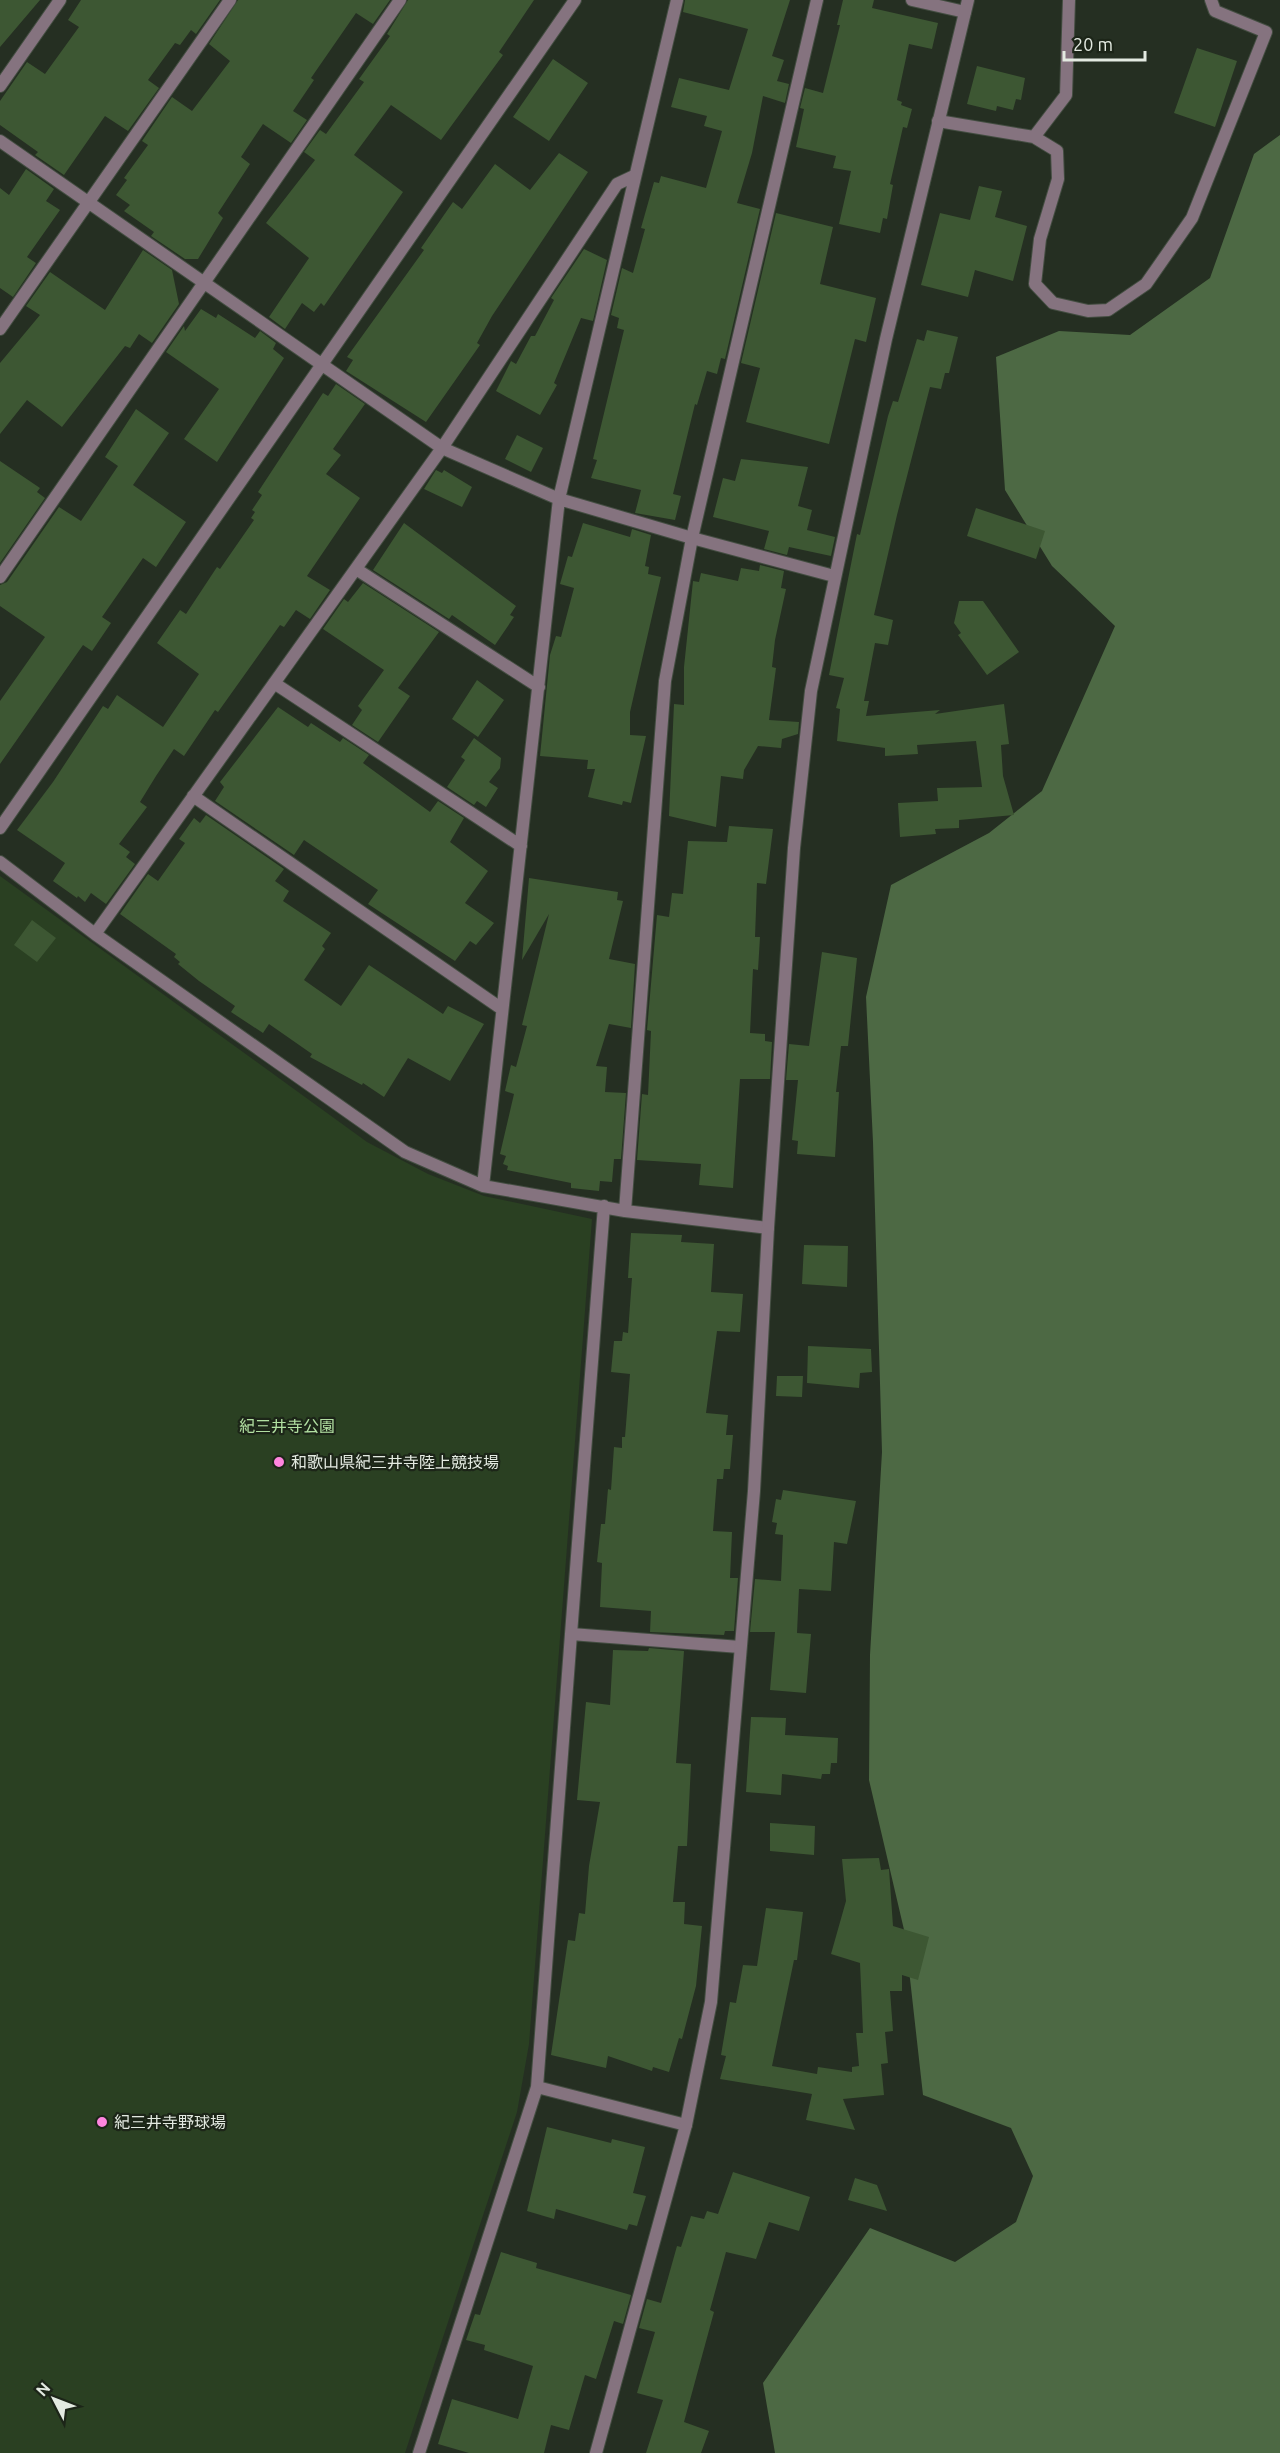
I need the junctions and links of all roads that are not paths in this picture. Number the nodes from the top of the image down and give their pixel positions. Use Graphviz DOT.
graph roads {
  1 [pos="60,0"];
  2 [pos="230,0"];
  3 [pos="400,0"];
  4 [pos="575,0"];
  5 [pos="677,0"];
  6 [pos="817,0"];
  7 [pos="912,0"];
  8 [pos="1070,0"];
  9 [pos="1211,0"];
  10 [pos="967,6"];
  11 [pos="0,86"];
  12 [pos="938,121"];
  13 [pos="1034,137"];
  14 [pos="0,141"];
  15 [pos="634,176"];
  16 [pos="88,203"];
  17 [pos="203,283"];
  18 [pos="0,329"];
  19 [pos="321,366"];
  20 [pos="442,448"];
  21 [pos="559,499"];
  22 [pos="692,538"];
  23 [pos="356,569"];
  24 [pos="834,576"];
  25 [pos="0,577"];
  26 [pos="274,683"];
  27 [pos="538,687"];
  28 [pos="193,796"];
  29 [pos="0,828"];
  30 [pos="521,846"];
  31 [pos="0,862"];
  32 [pos="94,934"];
  33 [pos="502,1009"];
  34 [pos="483,1186"];
  35 [pos="604,1206"];
  36 [pos="625,1211"];
  37 [pos="768,1228"];
  38 [pos="572,1634"];
  39 [pos="740,1647"];
  40 [pos="537,2087"];
  41 [pos="686,2125"];
  42 [pos="419,2453"];
  43 [pos="596,2453"];
  1 -- 11 [label="street"];
  2 -- 16 [label="street"];
  3 -- 17 [label="street"];
  4 -- 19 [label="street"];
  5 -- 15 [label="street"];
  6 -- 22 [label="street"];
  7 -- 10 [label="street"];
  8 -- 13 [label="street"];
  9 -- 13 [label="street"];
  10 -- 12 [label="street"];
  12 -- 13 [label="street"];
  12 -- 24 [label="street"];
  14 -- 16 [label="street"];
  15 -- 20 [label="street"];
  15 -- 21 [label="street"];
  16 -- 17 [label="street"];
  16 -- 18 [label="street"];
  17 -- 19 [label="street"];
  17 -- 25 [label="street"];
  19 -- 20 [label="street"];
  19 -- 29 [label="street"];
  20 -- 21 [label="street"];
  20 -- 23 [label="street"];
  21 -- 22 [label="street"];
  21 -- 27 [label="street"];
  22 -- 24 [label="street"];
  22 -- 36 [label="street"];
  23 -- 26 [label="street"];
  23 -- 27 [label="street"];
  24 -- 37 [label="street"];
  26 -- 28 [label="street"];
  26 -- 30 [label="street"];
  27 -- 30 [label="street"];
  28 -- 32 [label="street"];
  28 -- 33 [label="street"];
  30 -- 33 [label="street"];
  31 -- 32 [label="street"];
  32 -- 34 [label="street"];
  33 -- 34 [label="street"];
  34 -- 35 [label="street"];
  35 -- 36 [label="street"];
  35 -- 38 [label="street"];
  36 -- 37 [label="street"];
  37 -- 39 [label="street"];
  38 -- 39 [label="street"];
  38 -- 40 [label="street"];
  39 -- 41 [label="street"];
  40 -- 41 [label="street"];
  40 -- 42 [label="street"];
  41 -- 43 [label="street"];
}
